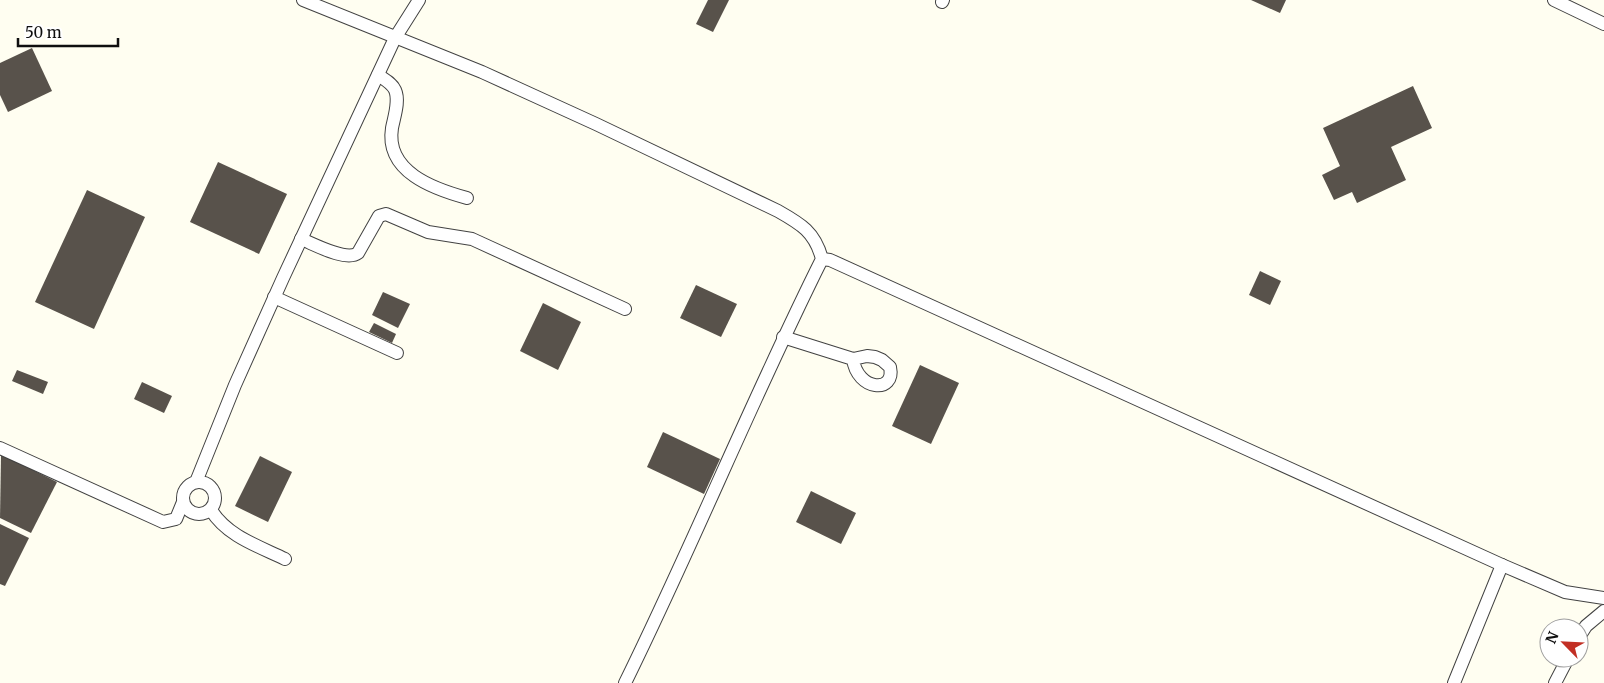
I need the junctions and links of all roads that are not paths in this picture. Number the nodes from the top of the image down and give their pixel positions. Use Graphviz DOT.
graph roads {
  1 [pos="303,0"];
  2 [pos="419,0"];
  3 [pos="1554,0"];
  4 [pos="1604,24"];
  5 [pos="395,38"];
  6 [pos="378,75"];
  7 [pos="466,198"];
  8 [pos="301,239"];
  9 [pos="822,259"];
  10 [pos="274,297"];
  11 [pos="625,310"];
  12 [pos="783,337"];
  13 [pos="397,353"];
  14 [pos="853,359"];
  15 [pos="0,448"];
  16 [pos="196,482"];
  17 [pos="183,502"];
  18 [pos="211,510"];
  19 [pos="285,559"];
  20 [pos="1502,565"];
  21 [pos="1604,598"];
  22 [pos="1604,611"];
  23 [pos="1589,624"];
  24 [pos="1563,668"];
  25 [pos="625,683"];
  26 [pos="1454,683"];
  27 [pos="1555,683"];
  1 -- 5 [label="street"];
  2 -- 5 [label="street"];
  3 -- 4 [label="street"];
  5 -- 6 [label="street"];
  5 -- 9 [label="street"];
  6 -- 7 [label="street"];
  6 -- 8 [label="street"];
  8 -- 10 [label="street"];
  8 -- 11 [label="street"];
  9 -- 12 [label="street"];
  9 -- 20 [label="street"];
  10 -- 13 [label="street"];
  10 -- 16 [label="street"];
  12 -- 14 [label="street"];
  12 -- 25 [label="street"];
  15 -- 17 [label="street"];
  16 -- 17 [label="street"];
  16 -- 18 [label="street"];
  17 -- 18 [label="street"];
  18 -- 19 [label="street"];
  20 -- 21 [label="street"];
  20 -- 26 [label="street"];
  22 -- 23 [label="street"];
  24 -- 27 [label="street"];
}
